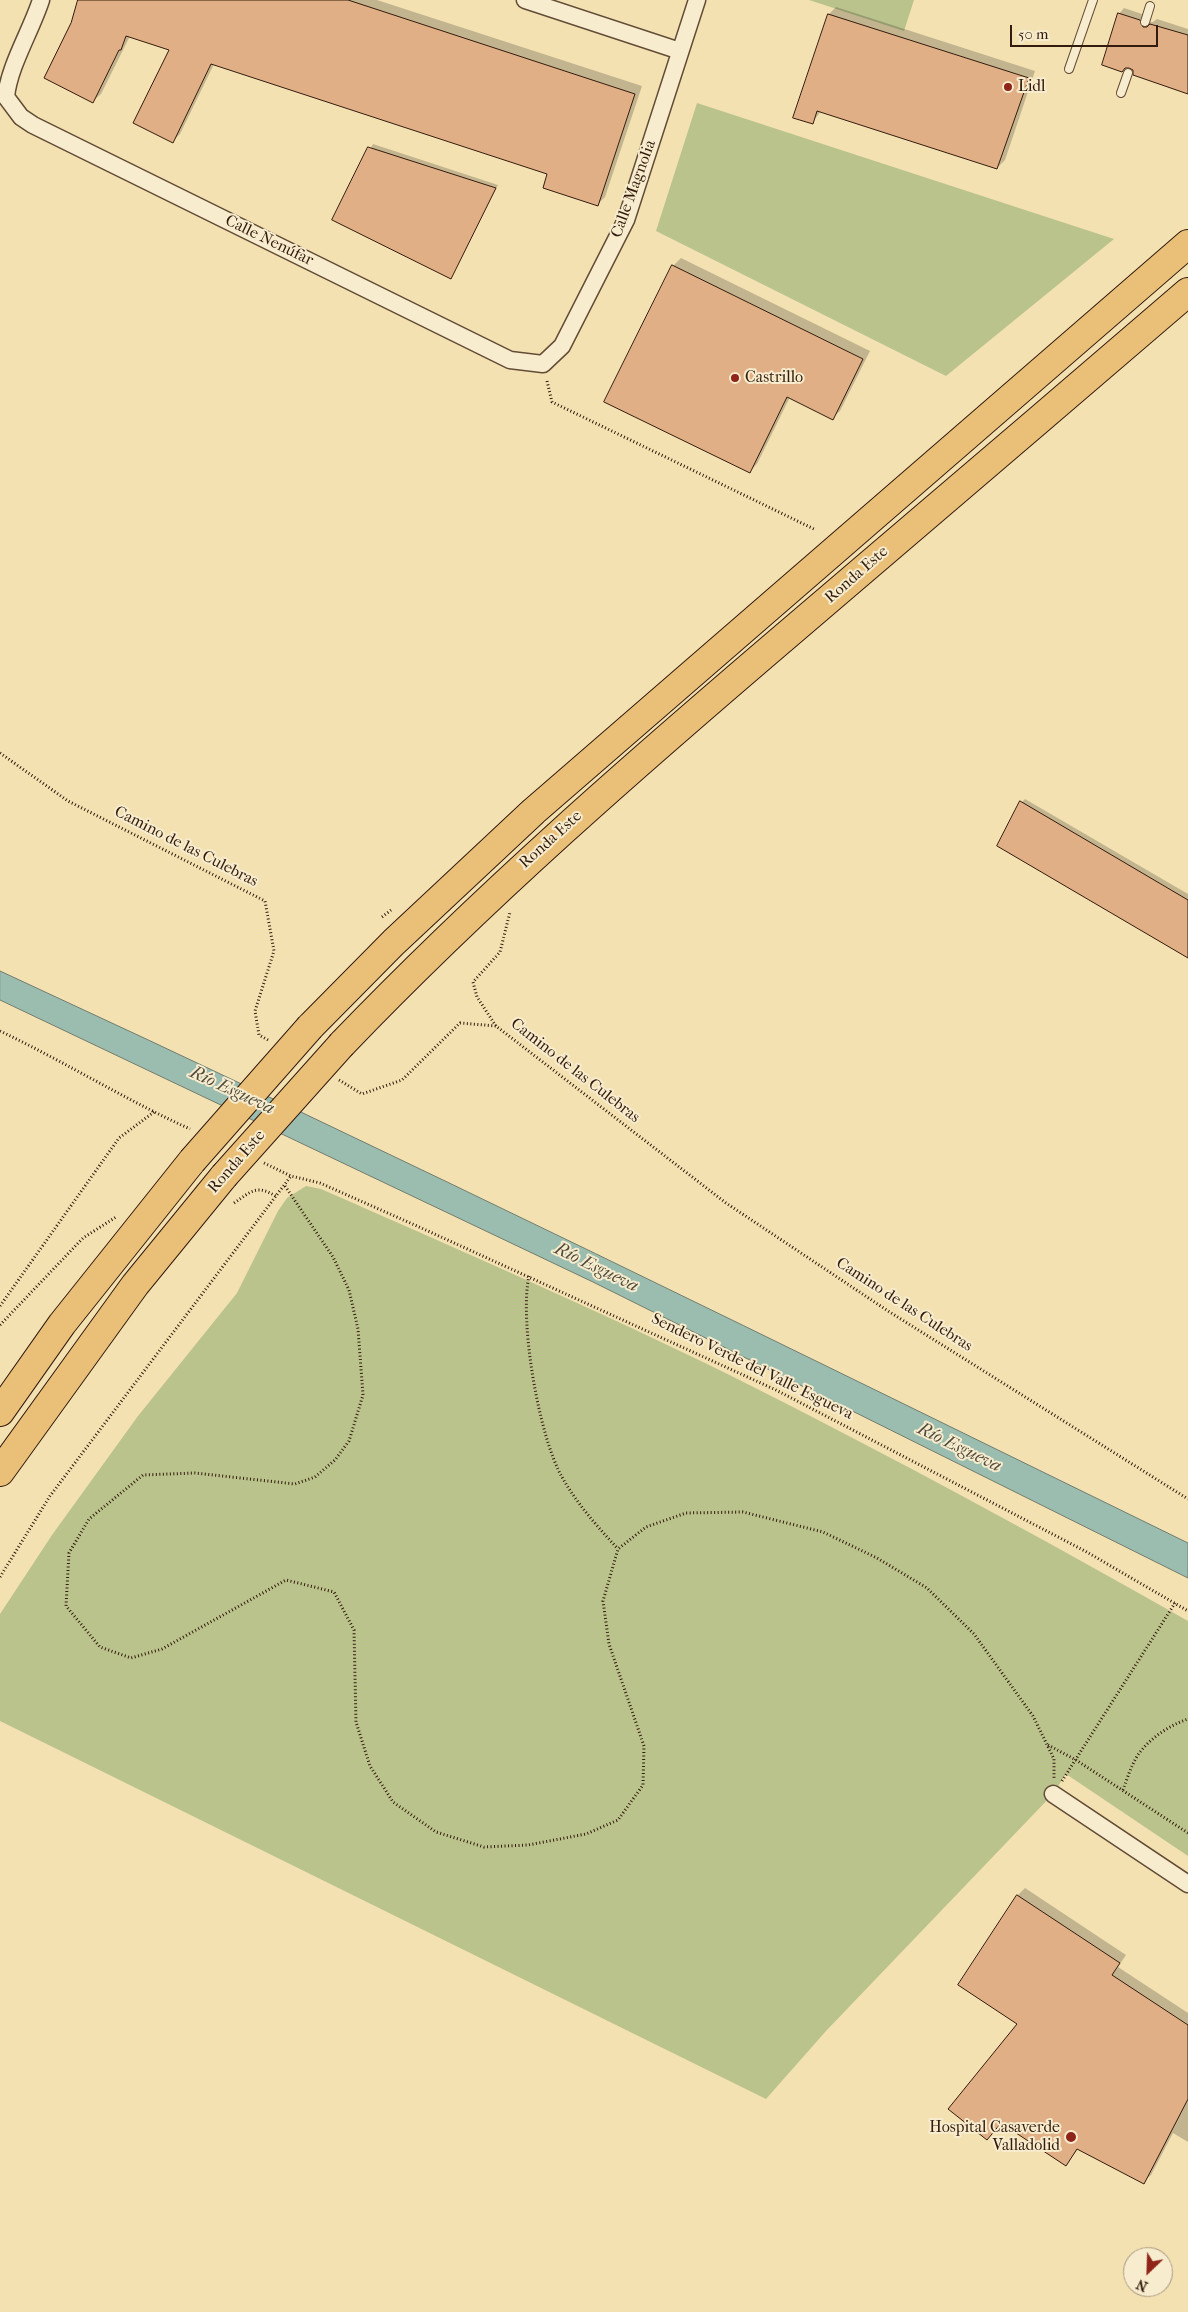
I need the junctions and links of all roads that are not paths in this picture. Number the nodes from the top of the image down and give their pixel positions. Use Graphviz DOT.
graph roads {
  1 [pos="41,0"];
  2 [pos="525,0"];
  3 [pos="697,0"];
  4 [pos="1093,0"];
  5 [pos="1150,6"];
  6 [pos="1145,22"];
  7 [pos="680,51"];
  8 [pos="1069,69"];
  9 [pos="1128,74"];
  10 [pos="1121,93"];
  11 [pos="1188,244"];
  12 [pos="1188,292"];
  13 [pos="543,364"];
  14 [pos="0,1412"];
  15 [pos="0,1472"];
  16 [pos="1053,1794"];
  17 [pos="1188,1884"];
  1 -- 13 [label="street, Calle Nenúfar"];
  2 -- 7 [label="street"];
  3 -- 7 [label="street, Calle Magnolia"];
  4 -- 8 [label="lane"];
  5 -- 6 [label="lane"];
  7 -- 13 [label="street, Calle Magnolia"];
  9 -- 10 [label="lane"];
  11 -- 14 [label="highway, Ronda Este, bridge"];
  12 -- 15 [label="highway, Ronda Este, bridge"];
  16 -- 17 [label="street"];
}
